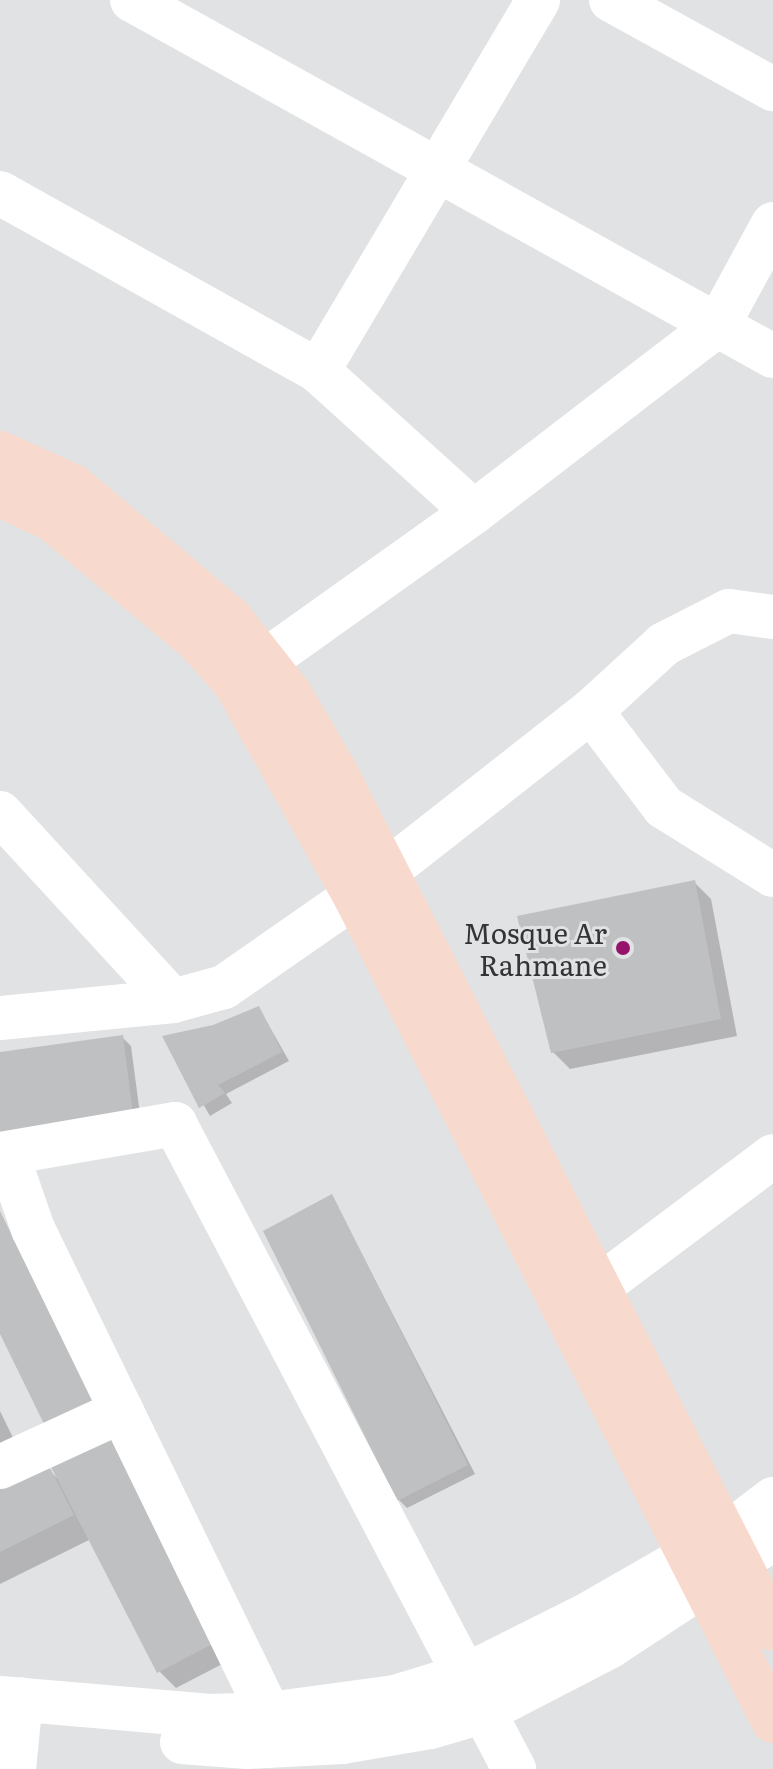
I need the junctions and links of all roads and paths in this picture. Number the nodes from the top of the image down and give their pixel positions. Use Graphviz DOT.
graph roads {
  1 [pos="132,0"];
  2 [pos="538,0"];
  3 [pos="611,0"];
  4 [pos="773,89"];
  5 [pos="438,171"];
  6 [pos="0,193"];
  7 [pos="773,224"];
  8 [pos="718,325"];
  9 [pos="773,356"];
  10 [pos="318,371"];
  11 [pos="0,453"];
  12 [pos="0,495"];
  13 [pos="474,512"];
  14 [pos="773,617"];
  15 [pos="268,659"];
  16 [pos="591,711"];
  17 [pos="0,813"];
  18 [pos="773,875"];
  19 [pos="370,883"];
  20 [pos="173,1001"];
  21 [pos="0,1018"];
  22 [pos="2,1156"];
  23 [pos="773,1156"];
  24 [pos="600,1286"];
  25 [pos="122,1411"];
  26 [pos="0,1467"];
  27 [pos="773,1499"];
  28 [pos="727,1556"];
  29 [pos="773,1629"];
  30 [pos="476,1693"];
  31 [pos="269,1714"];
  32 [pos="773,1721"];
  33 [pos="11,1723"];
  34 [pos="514,1769"];
  1 -- 5 [label="street"];
  2 -- 5 [label="street"];
  3 -- 4 [label="street"];
  5 -- 8 [label="street"];
  5 -- 10 [label="street"];
  6 -- 10 [label="street"];
  7 -- 8 [label="street"];
  8 -- 9 [label="street"];
  8 -- 13 [label="street"];
  10 -- 13 [label="street"];
  11 -- 15 [label="main road"];
  12 -- 19 [label="main road"];
  13 -- 15 [label="street"];
  14 -- 16 [label="street"];
  15 -- 19 [label="main road"];
  16 -- 18 [label="street"];
  16 -- 19 [label="street"];
  17 -- 20 [label="street"];
  19 -- 20 [label="street"];
  19 -- 24 [label="main road"];
  19 -- 28 [label="main road"];
  20 -- 21 [label="street"];
  22 -- 25 [label="street"];
  22 -- 30 [label="street"];
  23 -- 24 [label="street"];
  24 -- 28 [label="main road"];
  25 -- 26 [label="street"];
  25 -- 31 [label="street"];
  27 -- 28 [label="street"];
  28 -- 29 [label="main road"];
  28 -- 30 [label="street"];
  28 -- 32 [label="main road"];
  30 -- 31 [label="street"];
  30 -- 33 [label="street"];
  30 -- 34 [label="street"];
  31 -- 33 [label="street"];
}
